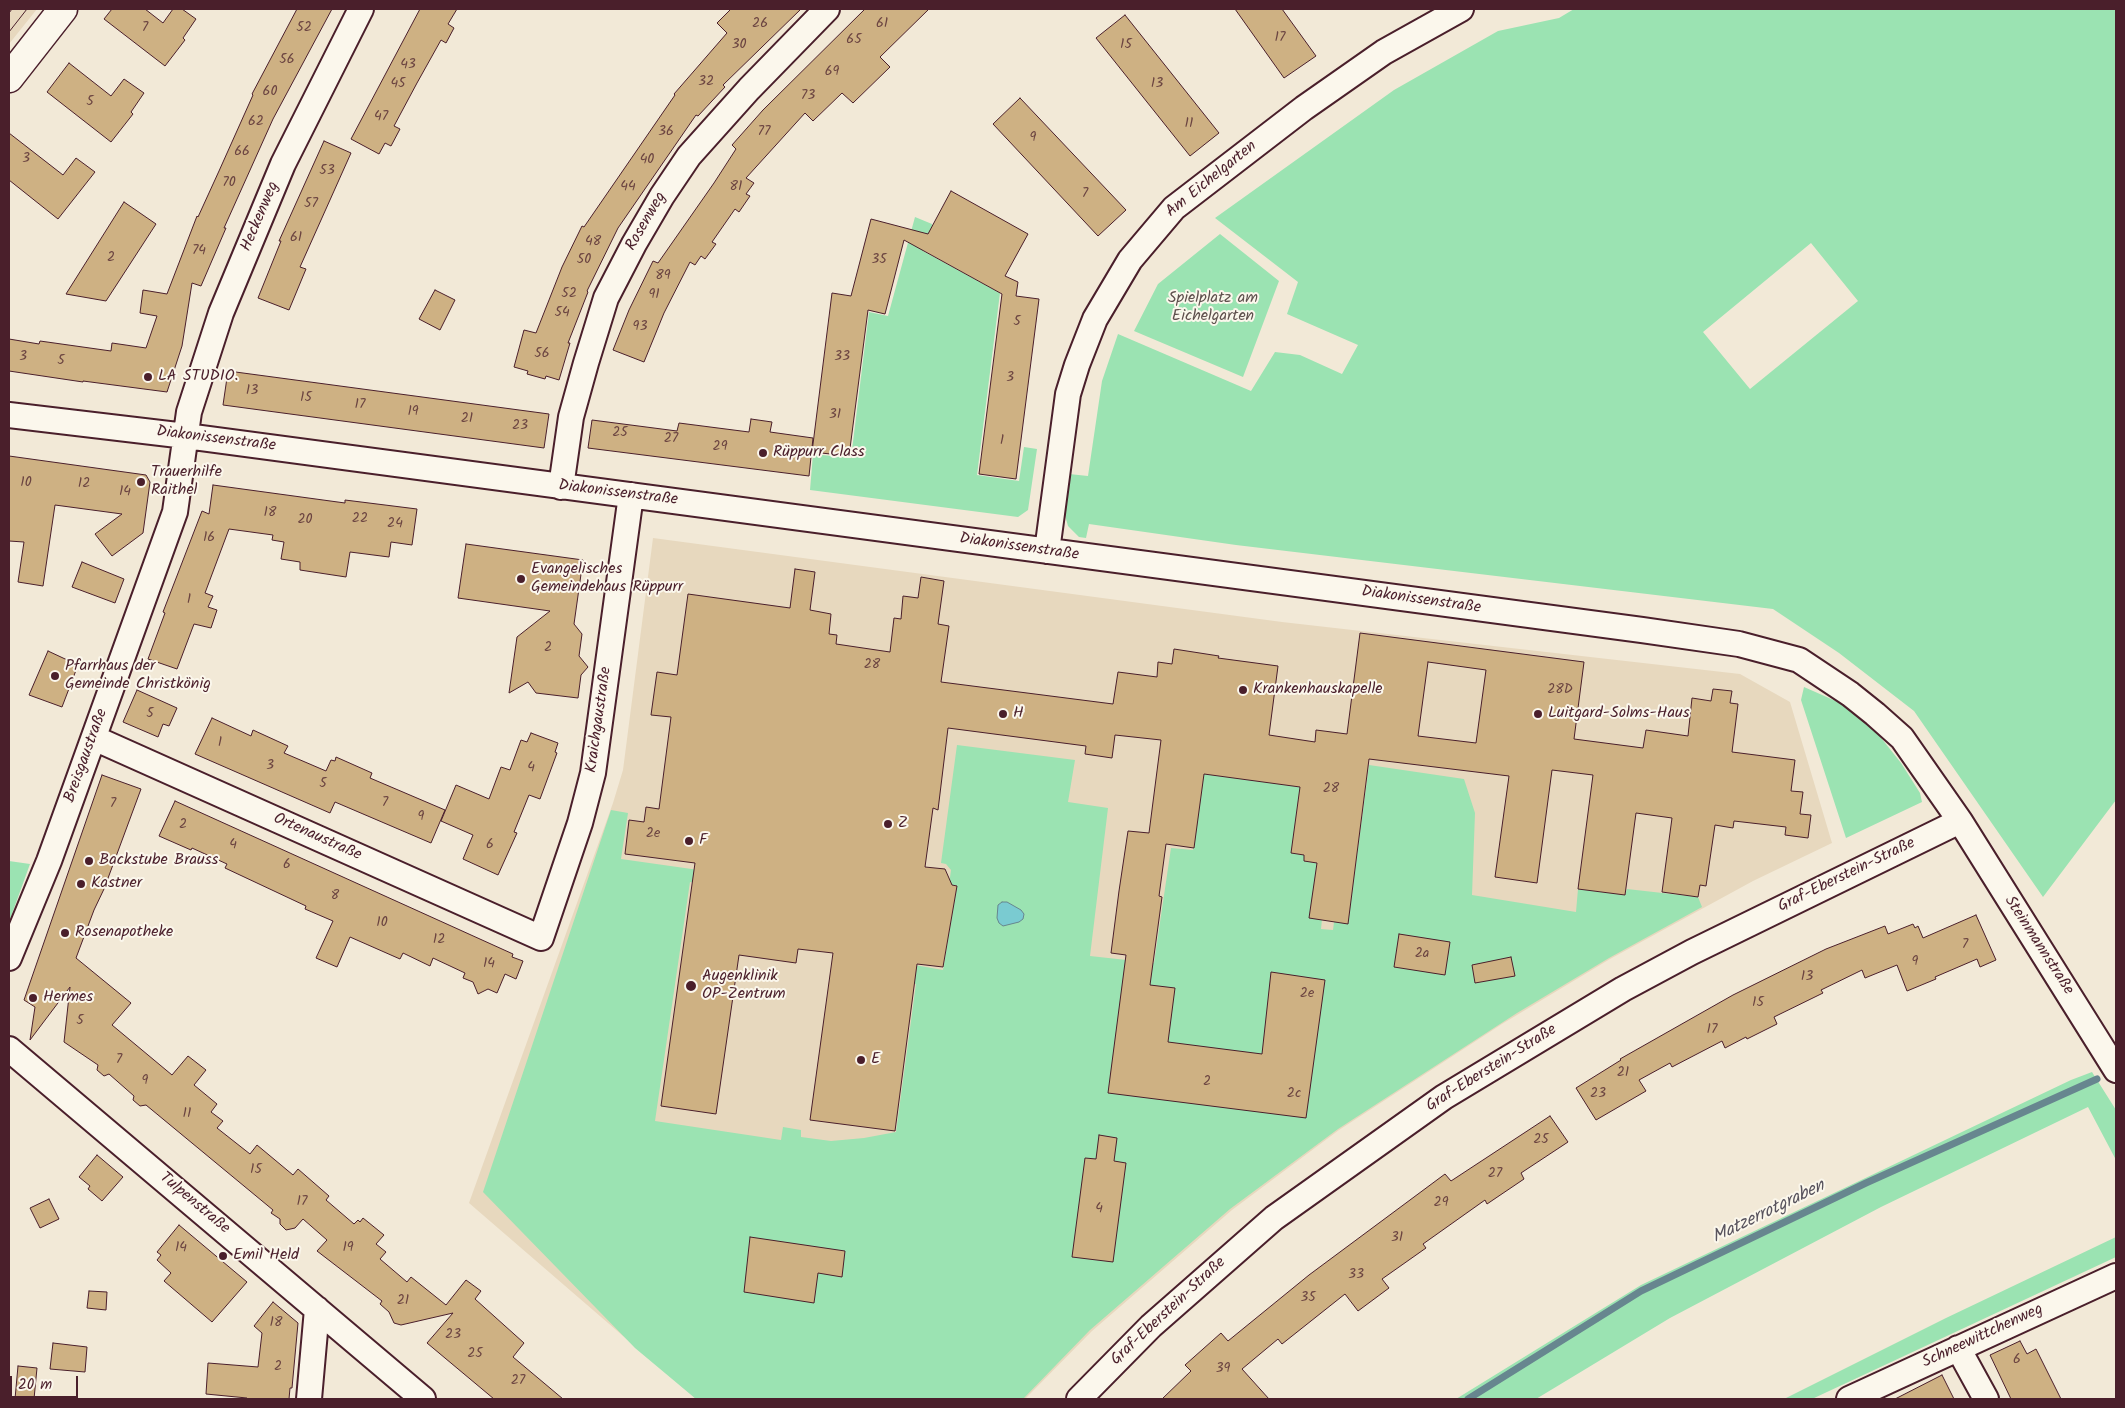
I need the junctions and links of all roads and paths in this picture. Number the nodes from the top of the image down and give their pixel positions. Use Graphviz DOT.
graph roads {
  1 [pos="63,9"];
  2 [pos="361,9"];
  3 [pos="827,9"];
  4 [pos="1461,9"];
  5 [pos="9,78"];
  6 [pos="9,415"];
  7 [pos="186,436"];
  8 [pos="561,487"];
  9 [pos="631,495"];
  10 [pos="1047,552"];
  11 [pos="94,738"];
  12 [pos="1960,821"];
  13 [pos="541,938"];
  14 [pos="9,958"];
  15 [pos="9,1048"];
  16 [pos="2116,1070"];
  17 [pos="2116,1276"];
  18 [pos="317,1309"];
  19 [pos="1958,1348"];
  20 [pos="309,1399"];
  21 [pos="423,1399"];
  22 [pos="1079,1399"];
  23 [pos="1849,1399"];
  24 [pos="1986,1399"];
  1 -- 5 [label="main road"];
  2 -- 7 [label="street, Heckenweg"];
  3 -- 8 [label="street, Rosenweg"];
  4 -- 10 [label="street, Am Eichelgarten"];
  6 -- 7 [label="street, Diakonissenstraße"];
  7 -- 8 [label="street, Diakonissenstraße"];
  7 -- 11 [label="street, Breisgaustraße"];
  8 -- 9 [label="street, Diakonissenstraße"];
  9 -- 10 [label="street, Diakonissenstraße"];
  9 -- 13 [label="street, Kraichgaustraße"];
  10 -- 12 [label="street, Diakonissenstraße"];
  11 -- 13 [label="street, Ortenaustraße"];
  11 -- 14 [label="street, Breisgaustraße"];
  12 -- 16 [label="street, Steinmannstraße"];
  12 -- 22 [label="street, Graf-Eberstein-Straße"];
  15 -- 18 [label="street, Tulpenstraße"];
  17 -- 19 [label="street, Schneewittchenweg"];
  18 -- 20 [label="street"];
  18 -- 21 [label="street, Tulpenstraße"];
  19 -- 23 [label="street, Schneewittchenweg"];
  19 -- 24 [label="street"];
}
